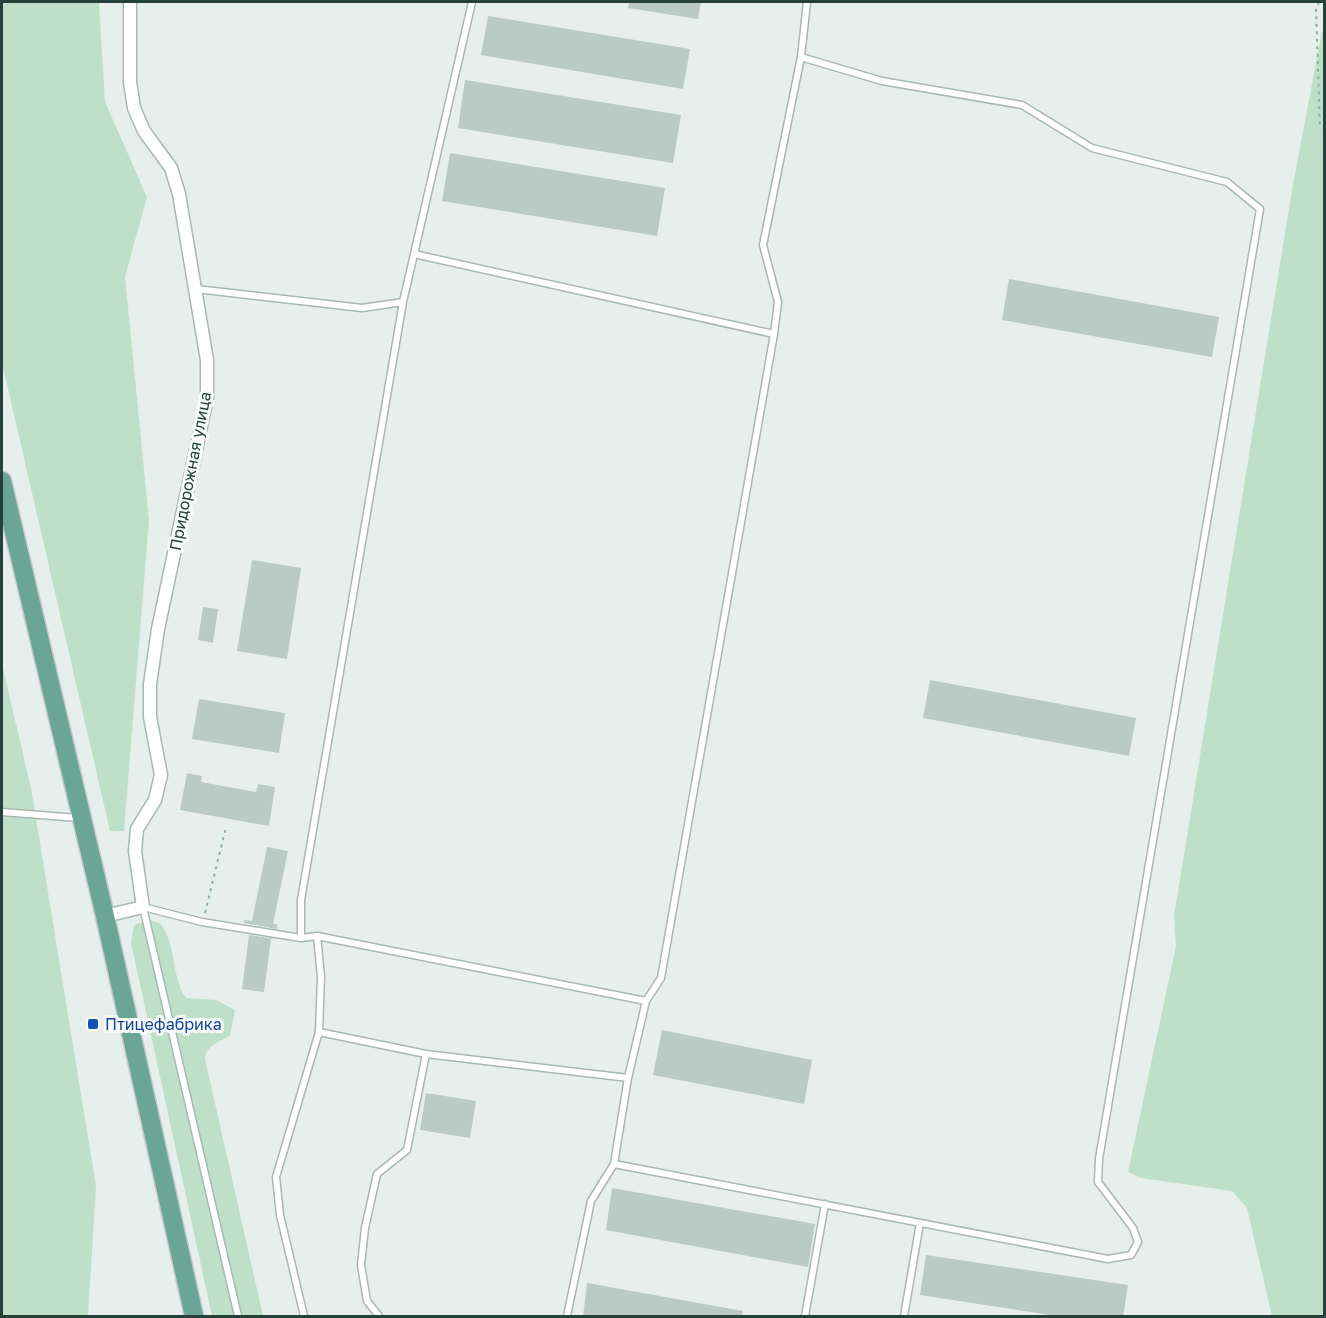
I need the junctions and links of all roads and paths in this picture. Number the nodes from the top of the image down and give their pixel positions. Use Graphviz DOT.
graph roads {
  1 [pos="130,2"];
  2 [pos="472,2"];
  3 [pos="807,2"];
  4 [pos="1320,2"];
  5 [pos="801,57"];
  6 [pos="1320,129"];
  7 [pos="414,254"];
  8 [pos="196,289"];
  9 [pos="403,302"];
  10 [pos="774,334"];
  11 [pos="2,481"];
  12 [pos="2,812"];
  13 [pos="82,818"];
  14 [pos="226,827"];
  15 [pos="143,907"];
  16 [pos="105,916"];
  17 [pos="202,922"];
  18 [pos="317,936"];
  19 [pos="301,938"];
  20 [pos="646,1001"];
  21 [pos="319,1032"];
  22 [pos="426,1054"];
  23 [pos="628,1078"];
  24 [pos="614,1164"];
  25 [pos="825,1204"];
  26 [pos="920,1223"];
  27 [pos="194,1317"];
  28 [pos="238,1317"];
  29 [pos="304,1317"];
  30 [pos="379,1317"];
  31 [pos="567,1317"];
  32 [pos="805,1317"];
  33 [pos="904,1317"];
  1 -- 8 [label="street, Придорожная улица"];
  2 -- 7 [label="lane"];
  3 -- 5 [label="lane"];
  4 -- 6 [label="path"];
  5 -- 10 [label="lane"];
  5 -- 26 [label="lane"];
  7 -- 9 [label="lane"];
  7 -- 10 [label="lane"];
  8 -- 9 [label="lane"];
  8 -- 15 [label="street, Придорожная улица"];
  9 -- 19 [label="lane"];
  10 -- 20 [label="lane"];
  11 -- 13 [label="main road"];
  12 -- 13 [label="lane"];
  13 -- 16 [label="main road"];
  14 -- 17 [label="path"];
  15 -- 16 [label="street"];
  15 -- 17 [label="lane"];
  15 -- 28 [label="lane"];
  16 -- 27 [label="main road"];
  17 -- 19 [label="lane"];
  18 -- 19 [label="lane"];
  18 -- 20 [label="lane"];
  18 -- 21 [label="lane"];
  20 -- 23 [label="lane"];
  21 -- 22 [label="lane"];
  21 -- 29 [label="lane"];
  22 -- 23 [label="lane"];
  22 -- 30 [label="lane"];
  23 -- 24 [label="lane"];
  24 -- 25 [label="lane"];
  24 -- 31 [label="lane"];
  25 -- 26 [label="lane"];
  25 -- 32 [label="lane"];
  26 -- 33 [label="lane"];
}
